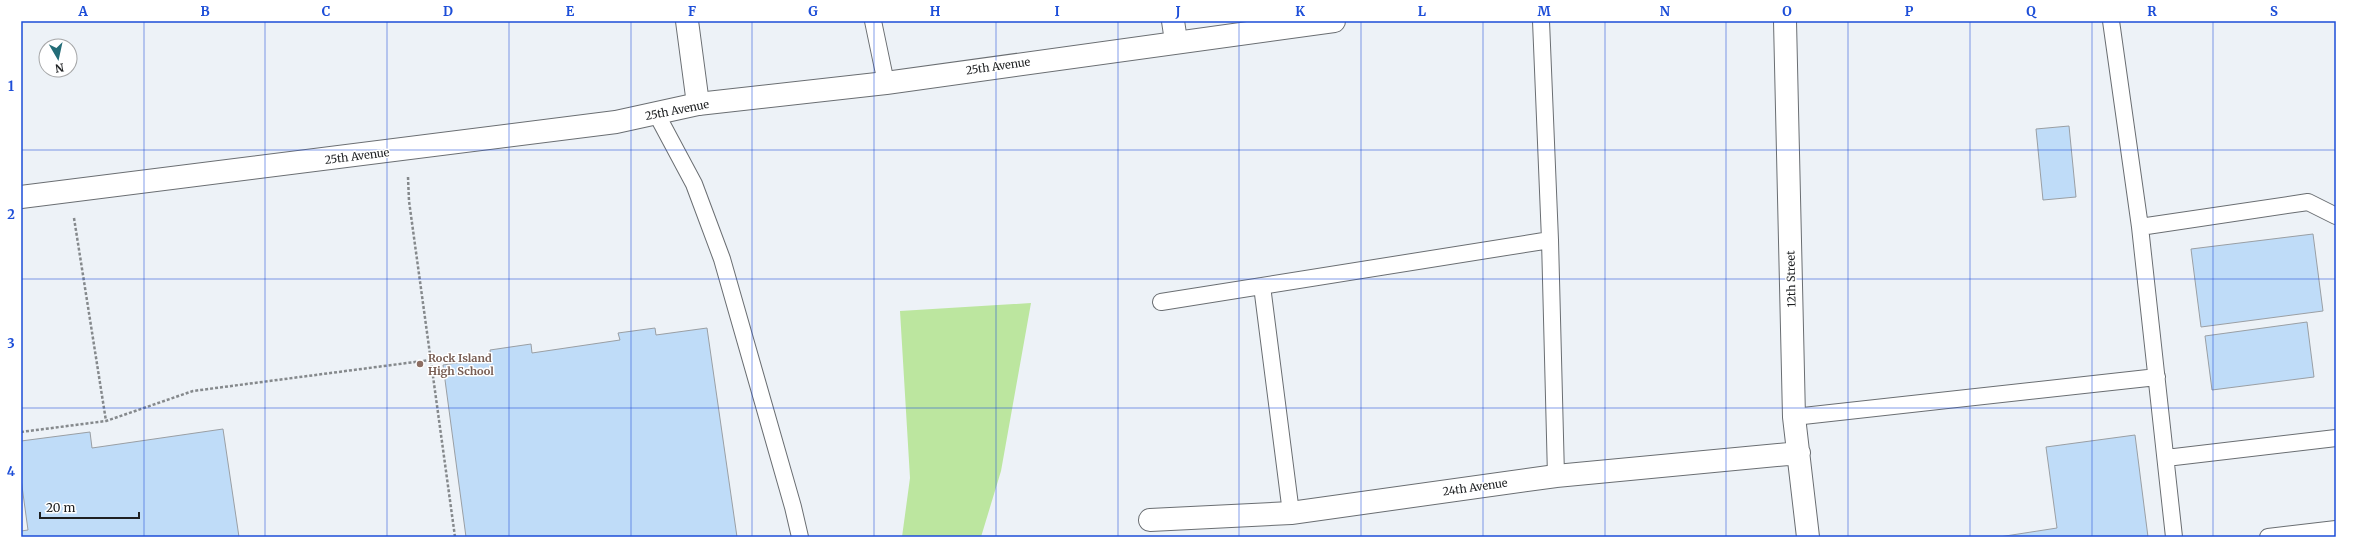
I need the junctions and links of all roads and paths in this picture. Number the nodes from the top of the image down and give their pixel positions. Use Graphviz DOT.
graph roads {
  1 [pos="687,21"];
  2 [pos="873,21"];
  3 [pos="1334,21"];
  4 [pos="1541,21"];
  5 [pos="1785,21"];
  6 [pos="2111,21"];
  7 [pos="1174,31"];
  8 [pos="886,83"];
  9 [pos="698,104"];
  10 [pos="656,113"];
  11 [pos="405,150"];
  12 [pos="70,191"];
  13 [pos="21,197"];
  14 [pos="2336,216"];
  15 [pos="2140,227"];
  16 [pos="1550,240"];
  17 [pos="1262,286"];
  18 [pos="1161,302"];
  19 [pos="430,360"];
  20 [pos="2157,376"];
  21 [pos="1794,417"];
  22 [pos="106,421"];
  23 [pos="21,432"];
  24 [pos="2336,438"];
  25 [pos="1799,453"];
  26 [pos="2166,458"];
  27 [pos="1556,476"];
  28 [pos="1290,513"];
  29 [pos="1150,520"];
  30 [pos="2336,529"];
  31 [pos="455,537"];
  32 [pos="800,537"];
  33 [pos="1808,537"];
  34 [pos="2174,537"];
  35 [pos="2268,537"];
  1 -- 9 [label="street"];
  2 -- 8 [label="lane"];
  3 -- 7 [label="street, 25th Avenue"];
  4 -- 16 [label="lane"];
  5 -- 21 [label="street, 12th Street"];
  6 -- 15 [label="lane"];
  7 -- 8 [label="street, 25th Avenue"];
  8 -- 9 [label="street, 25th Avenue"];
  9 -- 10 [label="street, 25th Avenue"];
  10 -- 11 [label="street, 25th Avenue"];
  10 -- 32 [label="lane"];
  11 -- 12 [label="street, 25th Avenue"];
  11 -- 19 [label="path"];
  12 -- 13 [label="street, 25th Avenue"];
  12 -- 22 [label="path"];
  14 -- 15 [label="lane"];
  15 -- 20 [label="lane"];
  16 -- 17 [label="lane"];
  16 -- 27 [label="lane"];
  17 -- 18 [label="lane"];
  17 -- 28 [label="lane"];
  19 -- 22 [label="path"];
  19 -- 31 [label="path"];
  20 -- 21 [label="lane"];
  20 -- 26 [label="lane"];
  21 -- 25 [label="street, 12th Street"];
  22 -- 23 [label="path"];
  24 -- 26 [label="lane"];
  25 -- 27 [label="street, 24th Avenue"];
  25 -- 33 [label="street, 12th Street"];
  26 -- 34 [label="lane"];
  27 -- 28 [label="street, 24th Avenue"];
  28 -- 29 [label="street, 24th Avenue"];
  30 -- 35 [label="lane"];
}
